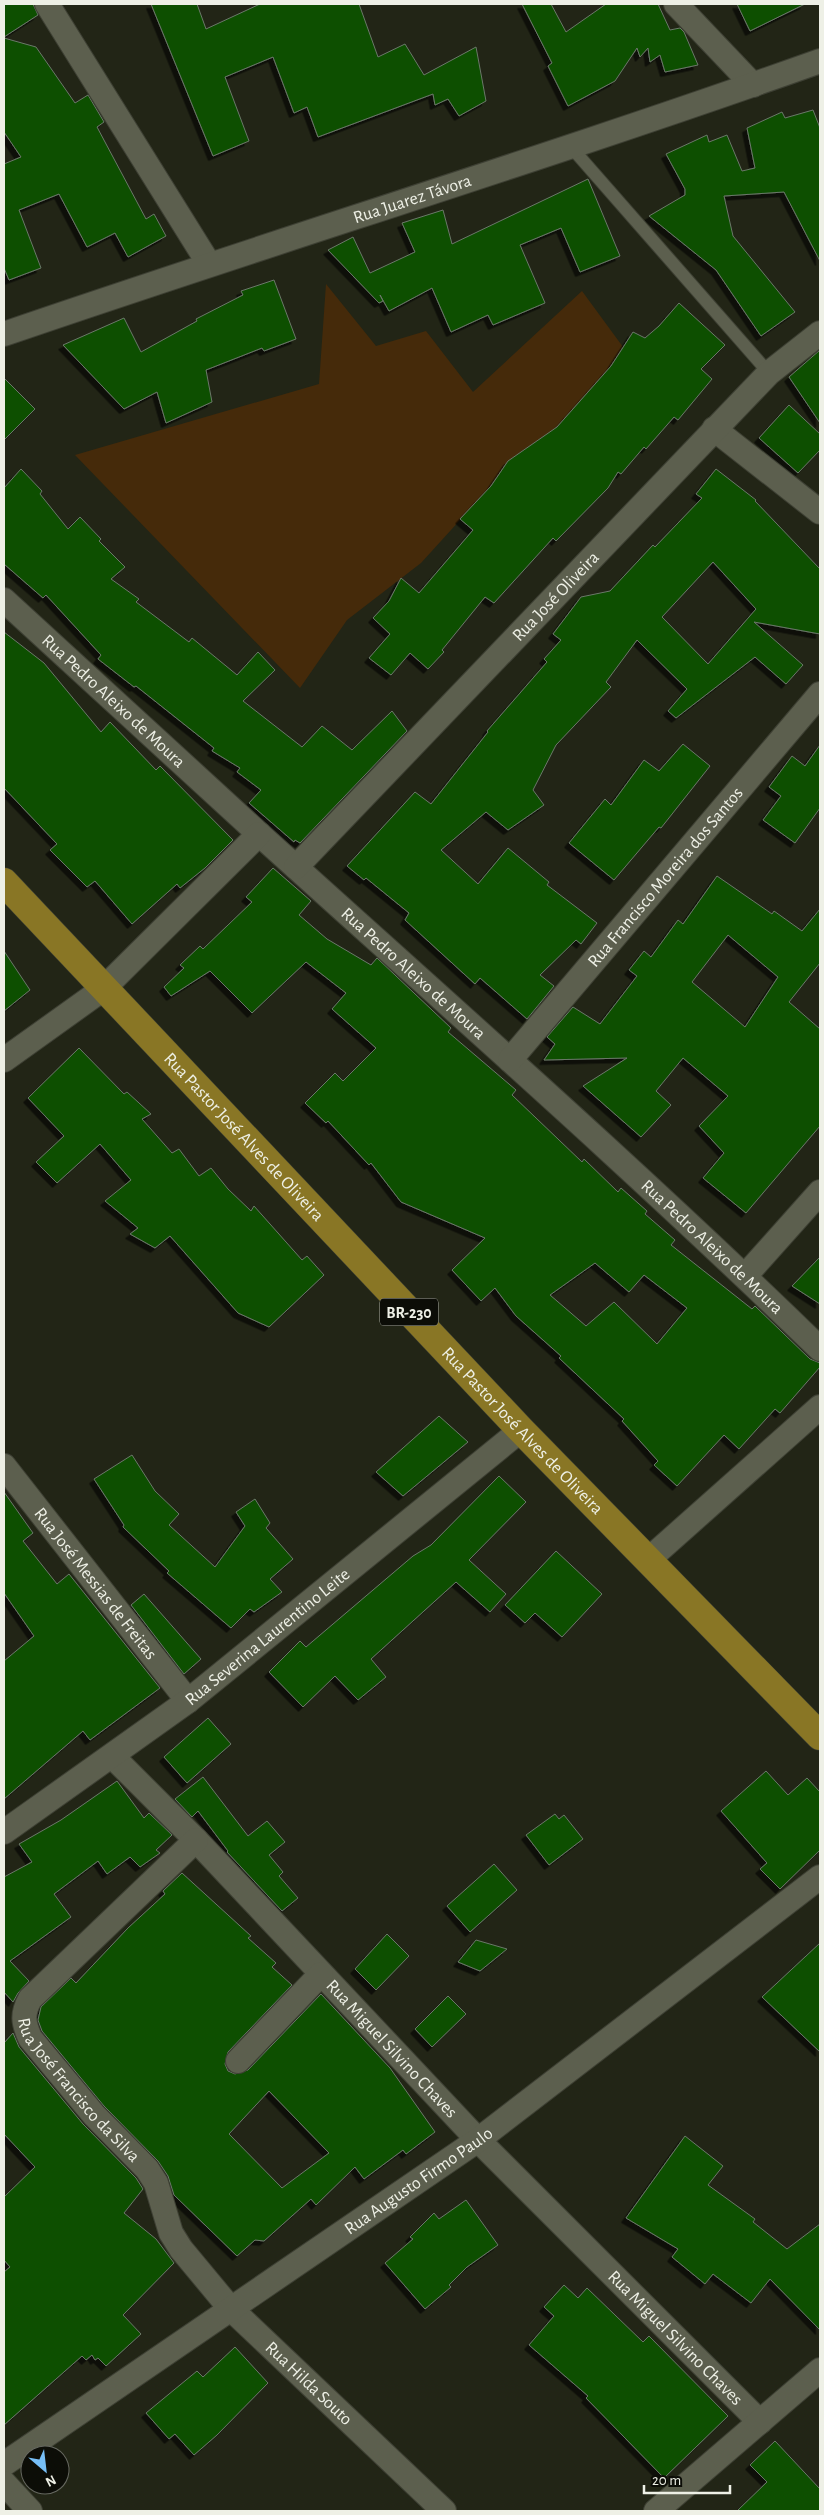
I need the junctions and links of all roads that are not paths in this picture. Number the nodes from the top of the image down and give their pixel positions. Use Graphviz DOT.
graph roads {
  1 [pos="47,4"];
  2 [pos="676,4"];
  3 [pos="820,61"];
  4 [pos="753,85"];
  5 [pos="571,147"];
  6 [pos="209,264"];
  7 [pos="820,333"];
  8 [pos="4,334"];
  9 [pos="769,373"];
  10 [pos="714,429"];
  11 [pos="820,512"];
  12 [pos="4,600"];
  13 [pos="820,694"];
  14 [pos="259,834"];
  15 [pos="296,866"];
  16 [pos="4,882"];
  17 [pos="103,989"];
  18 [pos="4,1060"];
  19 [pos="510,1060"];
  20 [pos="820,1192"];
  21 [pos="745,1276"];
  22 [pos="820,1349"];
  23 [pos="820,1407"];
  24 [pos="521,1430"];
  25 [pos="4,1466"];
  26 [pos="648,1560"];
  27 [pos="188,1701"];
  28 [pos="820,1736"];
  29 [pos="112,1756"];
  30 [pos="4,1832"];
  31 [pos="196,1840"];
  32 [pos="820,1877"];
  33 [pos="321,1974"];
  34 [pos="238,2061"];
  35 [pos="478,2140"];
  36 [pos="182,2249"];
  37 [pos="230,2308"];
  38 [pos="820,2370"];
  39 [pos="760,2422"];
  40 [pos="4,2464"];
  41 [pos="4,2483"];
  42 [pos="30,2511"];
  43 [pos="444,2511"];
  44 [pos="656,2511"];
  1 -- 6 [label="street"];
  2 -- 4 [label="street"];
  3 -- 4 [label="street, Rua Juarez Távora"];
  4 -- 5 [label="street, Rua Juarez Távora"];
  5 -- 6 [label="street, Rua Juarez Távora"];
  5 -- 9 [label="lane"];
  6 -- 8 [label="street, Rua Juarez Távora"];
  7 -- 9 [label="street, Rua José Oliveira"];
  9 -- 10 [label="street, Rua José Oliveira"];
  10 -- 11 [label="street"];
  10 -- 15 [label="street, Rua José Oliveira"];
  12 -- 14 [label="street, Rua Pedro Aleixo de Moura"];
  13 -- 19 [label="street, Rua Francisco Moreira dos Santos"];
  14 -- 15 [label="street, Rua Pedro Aleixo de Moura"];
  14 -- 17 [label="street"];
  15 -- 19 [label="street, Rua Pedro Aleixo de Moura"];
  16 -- 17 [label="main road, Rua Pastor José Alves de Oliveira / BR-230"];
  17 -- 18 [label="street"];
  17 -- 24 [label="main road, Rua Pastor José Alves de Oliveira / BR-230"];
  19 -- 21 [label="street, Rua Pedro Aleixo de Moura"];
  20 -- 21 [label="street"];
  21 -- 22 [label="street, Rua Pedro Aleixo de Moura"];
  23 -- 26 [label="street"];
  24 -- 26 [label="main road, Rua Pastor José Alves de Oliveira / BR-230"];
  24 -- 27 [label="street, Rua Severina Laurentino Leite"];
  25 -- 27 [label="street, Rua José Messias de Freitas"];
  26 -- 28 [label="main road, Rua Pastor José Alves de Oliveira / BR-230"];
  27 -- 29 [label="street, Rua Severina Laurentino Leite"];
  29 -- 30 [label="street, Rua Severina Laurentino Leite"];
  29 -- 31 [label="street, Rua Miguel Silvino Chaves"];
  31 -- 33 [label="street, Rua Miguel Silvino Chaves"];
  31 -- 36 [label="street, Rua José Francisco da Silva"];
  32 -- 35 [label="street, Rua Augusto Firmo Paulo"];
  33 -- 34 [label="street"];
  33 -- 35 [label="street, Rua Miguel Silvino Chaves"];
  35 -- 37 [label="street, Rua Augusto Firmo Paulo"];
  35 -- 39 [label="street, Rua Miguel Silvino Chaves"];
  36 -- 37 [label="street, Rua Hilda Souto"];
  37 -- 40 [label="street, Rua Augusto Firmo Paulo"];
  37 -- 43 [label="street, Rua Hilda Souto"];
  38 -- 39 [label="street"];
  39 -- 44 [label="street"];
  41 -- 42 [label="street"];
}
